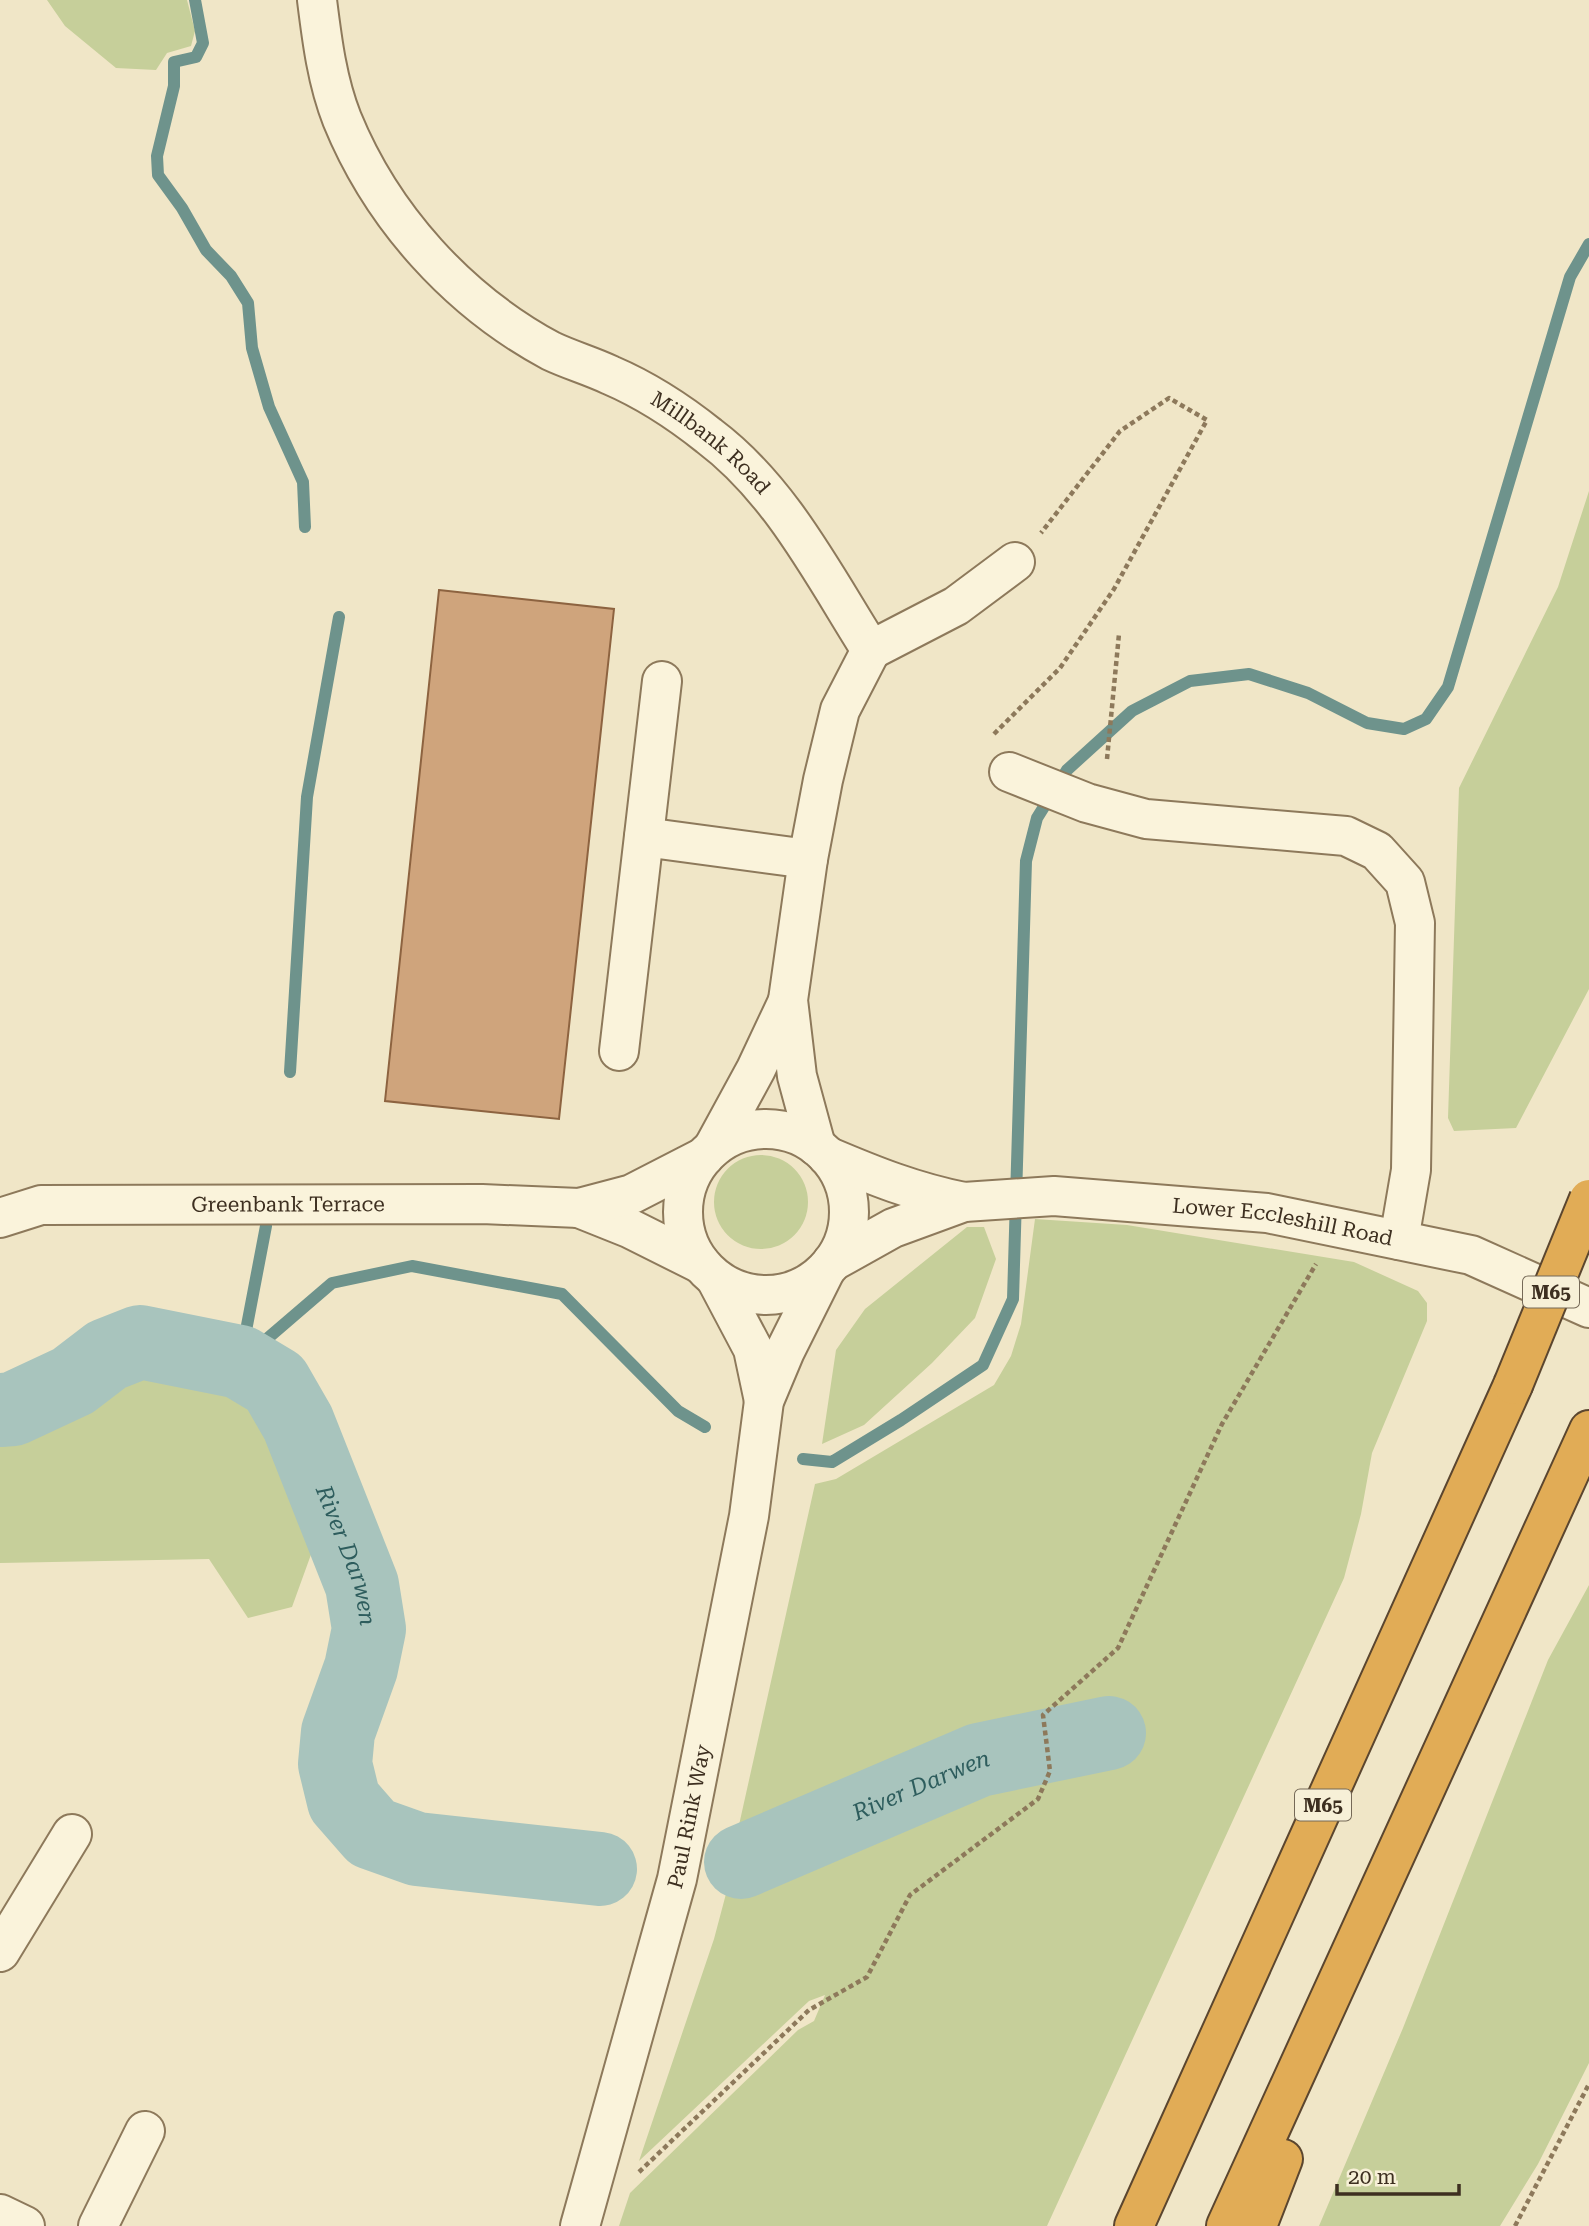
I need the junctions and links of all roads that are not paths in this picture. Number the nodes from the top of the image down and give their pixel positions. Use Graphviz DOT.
graph roads {
  1 [pos="317,0"];
  2 [pos="1015,562"];
  3 [pos="871,650"];
  4 [pos="662,681"];
  5 [pos="1009,772"];
  6 [pos="643,836"];
  7 [pos="808,859"];
  8 [pos="788,1000"];
  9 [pos="619,1051"];
  10 [pos="821,1151"];
  11 [pos="708,1153"];
  12 [pos="1589,1199"];
  13 [pos="978,1200"];
  14 [pos="579,1208"];
  15 [pos="0,1218"];
  16 [pos="1399,1241"];
  17 [pos="828,1267"];
  18 [pos="708,1271"];
  19 [pos="1589,1308"];
  20 [pos="764,1401"];
  21 [pos="1589,1430"];
  22 [pos="72,1834"];
  23 [pos="1398,1849"];
  24 [pos="0,1952"];
  25 [pos="145,2131"];
  26 [pos="0,2214"];
  27 [pos="25,2226"];
  28 [pos="98,2226"];
  29 [pos="580,2226"];
  30 [pos="1134,2226"];
  31 [pos="1226,2226"];
  32 [pos="1257,2226"];
  1 -- 3 [label="street, Millbank Road"];
  2 -- 3 [label="street"];
  3 -- 7 [label="street"];
  4 -- 6 [label="street"];
  5 -- 16 [label="street"];
  6 -- 7 [label="street"];
  6 -- 9 [label="street"];
  7 -- 8 [label="street"];
  8 -- 10 [label="street"];
  8 -- 11 [label="street"];
  10 -- 11 [label="street"];
  10 -- 13 [label="street, Lower Eccleshill Road"];
  10 -- 17 [label="street"];
  11 -- 14 [label="street, Greenbank Terrace"];
  11 -- 18 [label="street"];
  12 -- 30 [label="highway, M65, bridge"];
  13 -- 16 [label="street, Lower Eccleshill Road"];
  13 -- 17 [label="street, Lower Eccleshill Road"];
  14 -- 15 [label="street, Greenbank Terrace"];
  14 -- 18 [label="street, Greenbank Terrace"];
  16 -- 19 [label="street, Lower Eccleshill Road"];
  17 -- 18 [label="street"];
  17 -- 20 [label="street, Paul Rink Way"];
  18 -- 20 [label="street, Paul Rink Way"];
  20 -- 29 [label="street, Paul Rink Way"];
  21 -- 23 [label="highway"];
  22 -- 24 [label="street"];
  23 -- 31 [label="highway"];
  23 -- 32 [label="highway"];
  25 -- 28 [label="street"];
  26 -- 27 [label="street"];
}
